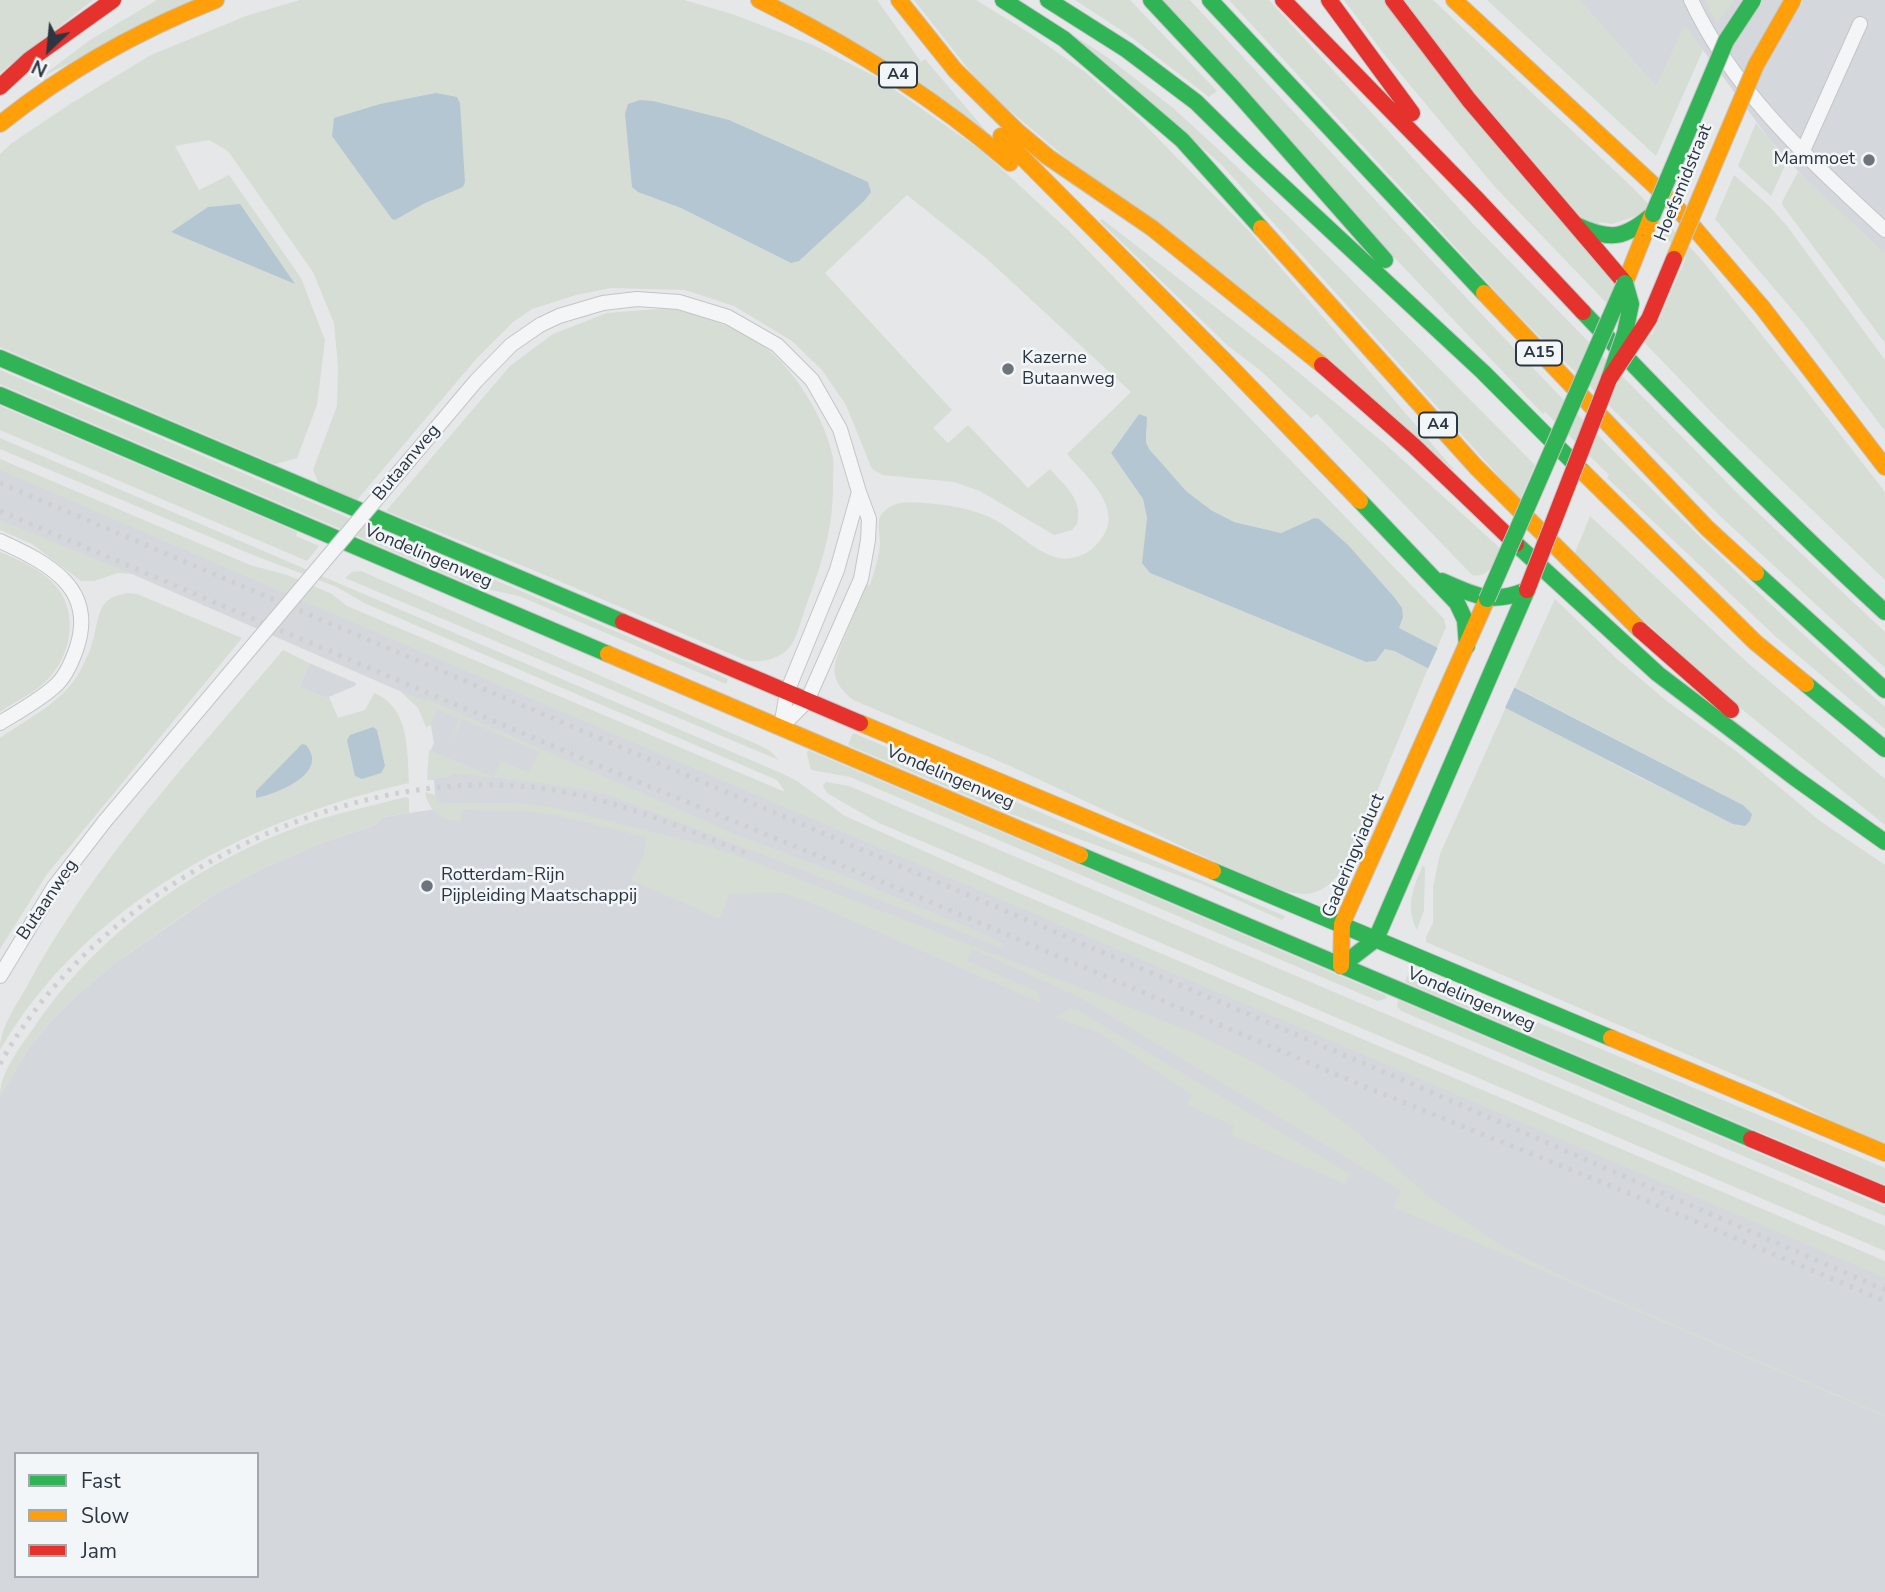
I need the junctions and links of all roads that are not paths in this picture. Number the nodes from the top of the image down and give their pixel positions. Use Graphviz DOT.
graph roads {
  1 [pos="113,0"];
  2 [pos="216,0"];
  3 [pos="759,0"];
  4 [pos="900,0"];
  5 [pos="1003,0"];
  6 [pos="1048,0"];
  7 [pos="1151,0"];
  8 [pos="1210,0"];
  9 [pos="1283,0"];
  10 [pos="1329,0"];
  11 [pos="1392,0"];
  12 [pos="1454,0"];
  13 [pos="1692,0"];
  14 [pos="1753,0"];
  15 [pos="1793,0"];
  16 [pos="1860,23"];
  17 [pos="955,70"];
  18 [pos="0,87"];
  19 [pos="0,124"];
  20 [pos="1801,153"];
  21 [pos="1476,198"];
  22 [pos="1653,214"];
  23 [pos="1571,222"];
  24 [pos="1885,230"];
  25 [pos="1625,283"];
  26 [pos="1150,287"];
  27 [pos="0,358"];
  28 [pos="1483,372"];
  29 [pos="1609,379"];
  30 [pos="0,395"];
  31 [pos="1885,467"];
  32 [pos="859,492"];
  33 [pos="0,541"];
  34 [pos="1431,576"];
  35 [pos="1527,590"];
  36 [pos="1487,599"];
  37 [pos="1885,612"];
  38 [pos="1467,646"];
  39 [pos="1885,690"];
  40 [pos="787,692"];
  41 [pos="807,701"];
  42 [pos="0,723"];
  43 [pos="781,727"];
  44 [pos="1885,749"];
  45 [pos="1885,841"];
  46 [pos="1342,924"];
  47 [pos="1376,939"];
  48 [pos="1340,966"];
  49 [pos="0,976"];
  50 [pos="1885,1153"];
  51 [pos="1885,1195"];
  1 -- 18 [label="main road"];
  2 -- 19 [label="main road"];
  3 -- 26 [label="main road, A4"];
  4 -- 17 [label="main road"];
  5 -- 45 [label="main road, A4"];
  6 -- 28 [label="main road"];
  7 -- 28 [label="main road"];
  8 -- 39 [label="main road, A15"];
  9 -- 21 [label="main road"];
  10 -- 21 [label="main road"];
  11 -- 23 [label="main road"];
  12 -- 31 [label="main road"];
  13 -- 20 [label="street"];
  14 -- 22 [label="main road, Hoefsmidstraat, bridge"];
  15 -- 29 [label="main road, Hoefsmidstraat, bridge"];
  16 -- 20 [label="street"];
  17 -- 26 [label="main road"];
  17 -- 45 [label="main road"];
  20 -- 24 [label="street"];
  21 -- 37 [label="main road"];
  22 -- 23 [label="main road"];
  22 -- 25 [label="main road, Hoefsmidstraat"];
  23 -- 25 [label="main road"];
  25 -- 29 [label="main road, bridge"];
  25 -- 36 [label="main road, Gaderingviaduct, bridge"];
  26 -- 34 [label="main road, A4"];
  27 -- 40 [label="main road, Vondelingenweg"];
  28 -- 44 [label="main road"];
  29 -- 35 [label="main road, bridge"];
  30 -- 43 [label="main road, Vondelingenweg"];
  32 -- 40 [label="street"];
  32 -- 41 [label="street, Butaanweg"];
  32 -- 49 [label="street, Butaanweg, bridge"];
  33 -- 42 [label="street"];
  34 -- 36 [label="main road, A4"];
  34 -- 38 [label="main road, A4"];
  35 -- 36 [label="main road"];
  35 -- 47 [label="main road"];
  36 -- 38 [label="main road, Gaderingviaduct"];
  38 -- 46 [label="main road, Gaderingviaduct"];
  40 -- 41 [label="main road, Vondelingenweg"];
  40 -- 43 [label="street"];
  41 -- 43 [label="street, Butaanweg"];
  41 -- 46 [label="main road, Vondelingenweg"];
  43 -- 48 [label="main road, Vondelingenweg"];
  46 -- 47 [label="main road, Vondelingenweg"];
  46 -- 48 [label="main road, Gaderingviaduct"];
  47 -- 48 [label="main road"];
  47 -- 50 [label="main road, Vondelingenweg"];
  48 -- 51 [label="main road, Vondelingenweg"];
}
